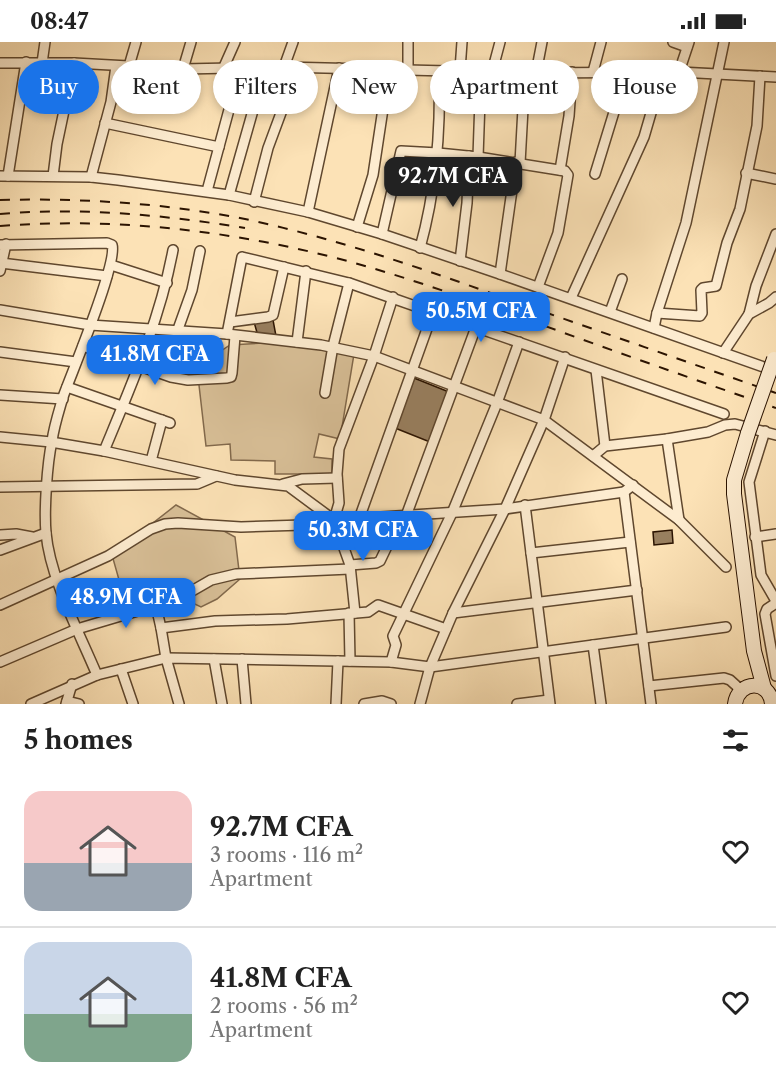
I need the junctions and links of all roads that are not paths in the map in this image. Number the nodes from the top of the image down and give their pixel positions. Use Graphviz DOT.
graph roads {
  1 [pos="45,42"];
  2 [pos="136,42"];
  3 [pos="191,42"];
  4 [pos="235,42"];
  5 [pos="293,42"];
  6 [pos="408,42"];
  7 [pos="462,42"];
  8 [pos="500,42"];
  9 [pos="542,42"];
  10 [pos="601,42"];
  11 [pos="673,42"];
  12 [pos="724,42"];
  13 [pos="688,44"];
  14 [pos="42,60"];
  15 [pos="131,60"];
  16 [pos="186,60"];
  17 [pos="227,60"];
  18 [pos="289,60"];
  19 [pos="408,60"];
  20 [pos="461,60"];
  21 [pos="495,60"];
  22 [pos="538,60"];
  23 [pos="596,60"];
  24 [pos="683,60"];
  25 [pos="18,62"];
  26 [pos="0,63"];
  27 [pos="698,72"];
  28 [pos="717,72"];
  29 [pos="760,76"];
  30 [pos="776,77"];
  31 [pos="111,92"];
  32 [pos="18,103"];
  33 [pos="330,110"];
  34 [pos="63,114"];
  35 [pos="228,114"];
  36 [pos="252,114"];
  37 [pos="281,114"];
  38 [pos="382,114"];
  39 [pos="440,114"];
  40 [pos="478,114"];
  41 [pos="522,114"];
  42 [pos="568,114"];
  43 [pos="613,114"];
  44 [pos="651,114"];
  45 [pos="105,123"];
  46 [pos="219,147"];
  47 [pos="438,153"];
  48 [pos="474,157"];
  49 [pos="518,163"];
  50 [pos="560,170"];
  51 [pos="746,173"];
  52 [pos="595,174"];
  53 [pos="4,176"];
  54 [pos="53,176"];
  55 [pos="91,177"];
  56 [pos="776,179"];
  57 [pos="207,191"];
  58 [pos="229,195"];
  59 [pos="254,202"];
  60 [pos="308,212"];
  61 [pos="357,227"];
  62 [pos="382,234"];
  63 [pos="776,234"];
  64 [pos="3,245"];
  65 [pos="420,248"];
  66 [pos="173,250"];
  67 [pos="200,251"];
  68 [pos="460,261"];
  69 [pos="111,266"];
  70 [pos="1,267"];
  71 [pos="284,267"];
  72 [pos="306,271"];
  73 [pos="500,274"];
  74 [pos="108,276"];
  75 [pos="622,279"];
  76 [pos="167,283"];
  77 [pos="349,283"];
  78 [pos="538,287"];
  79 [pos="393,297"];
  80 [pos="776,297"];
  81 [pos="572,298"];
  82 [pos="0,310"];
  83 [pos="433,312"];
  84 [pos="610,312"];
  85 [pos="657,313"];
  86 [pos="749,314"];
  87 [pos="230,322"];
  88 [pos="90,325"];
  89 [pos="476,327"];
  90 [pos="654,328"];
  91 [pos="152,330"];
  92 [pos="177,332"];
  93 [pos="231,335"];
  94 [pos="297,342"];
  95 [pos="519,342"];
  96 [pos="83,346"];
  97 [pos="333,346"];
  98 [pos="0,352"];
  99 [pos="723,352"];
  100 [pos="374,356"];
  101 [pos="565,357"];
  102 [pos="76,362"];
  103 [pos="775,362"];
  104 [pos="139,366"];
  105 [pos="412,370"];
  106 [pos="596,370"];
  107 [pos="454,386"];
  108 [pos="67,387"];
  109 [pos="325,393"];
  110 [pos="0,395"];
  111 [pos="63,399"];
  112 [pos="497,402"];
  113 [pos="122,407"];
  114 [pos="724,414"];
  115 [pos="544,420"];
  116 [pos="765,431"];
  117 [pos="776,435"];
  118 [pos="0,437"];
  119 [pos="667,439"];
  120 [pos="51,442"];
  121 [pos="605,446"];
  122 [pos="104,451"];
  123 [pos="593,456"];
  124 [pos="151,461"];
  125 [pos="216,476"];
  126 [pos="337,478"];
  127 [pos="284,484"];
  128 [pos="633,485"];
  129 [pos="0,487"];
  130 [pos="48,488"];
  131 [pos="624,492"];
  132 [pos="525,505"];
  133 [pos="505,508"];
  134 [pos="452,513"];
  135 [pos="403,516"];
  136 [pos="334,519"];
  137 [pos="359,519"];
  138 [pos="679,520"];
  139 [pos="46,533"];
  140 [pos="776,534"];
  141 [pos="0,535"];
  142 [pos="32,537"];
  143 [pos="755,537"];
  144 [pos="630,542"];
  145 [pos="0,550"];
  146 [pos="531,553"];
  147 [pos="350,567"];
  148 [pos="726,567"];
  149 [pos="57,580"];
  150 [pos="772,586"];
  151 [pos="637,590"];
  152 [pos="776,602"];
  153 [pos="537,603"];
  154 [pos="0,605"];
  155 [pos="156,606"];
  156 [pos="352,613"];
  157 [pos="453,613"];
  158 [pos="404,614"];
  159 [pos="726,627"];
  160 [pos="77,628"];
  161 [pos="161,628"];
  162 [pos="446,629"];
  163 [pos="643,638"];
  164 [pos="593,645"];
  165 [pos="754,651"];
  166 [pos="543,652"];
  167 [pos="166,658"];
  168 [pos="214,659"];
  169 [pos="242,659"];
  170 [pos="338,661"];
  171 [pos="350,661"];
  172 [pos="0,662"];
  173 [pos="390,662"];
  174 [pos="430,667"];
  175 [pos="121,669"];
  176 [pos="97,675"];
  177 [pos="776,676"];
  178 [pos="72,684"];
  179 [pos="649,686"];
  180 [pos="741,690"];
  181 [pos="771,696"];
  182 [pos="550,702"];
  183 [pos="67,703"];
  184 [pos="31,704"];
  185 [pos="79,704"];
  186 [pos="133,704"];
  187 [pos="179,704"];
  188 [pos="222,704"];
  189 [pos="246,704"];
  190 [pos="336,704"];
  191 [pos="364,704"];
  192 [pos="391,704"];
  193 [pos="420,704"];
  194 [pos="517,704"];
  195 [pos="601,704"];
  196 [pos="651,704"];
  197 [pos="735,704"];
  1 -- 14 [label="street"];
  2 -- 15 [label="street"];
  3 -- 16 [label="street"];
  4 -- 17 [label="street"];
  5 -- 18 [label="street"];
  6 -- 19 [label="street"];
  7 -- 20 [label="street"];
  8 -- 21 [label="street"];
  9 -- 22 [label="street"];
  10 -- 23 [label="street"];
  11 -- 13 [label="street"];
  12 -- 28 [label="street"];
  13 -- 24 [label="street"];
  25 -- 26 [label="street"];
  27 -- 28 [label="street"];
  28 -- 29 [label="street"];
  28 -- 85 [label="street"];
  29 -- 30 [label="street"];
  29 -- 51 [label="street"];
  31 -- 45 [label="street"];
  32 -- 53 [label="street"];
  33 -- 60 [label="street"];
  34 -- 54 [label="street"];
  35 -- 46 [label="street"];
  36 -- 58 [label="street"];
  37 -- 59 [label="street"];
  38 -- 61 [label="street"];
  39 -- 47 [label="street"];
  40 -- 48 [label="street"];
  41 -- 49 [label="street"];
  42 -- 50 [label="street"];
  43 -- 52 [label="street"];
  44 -- 81 [label="street"];
  45 -- 46 [label="street"];
  45 -- 55 [label="street"];
  46 -- 57 [label="street"];
  47 -- 48 [label="street"];
  47 -- 62 [label="street"];
  47 -- 65 [label="street"];
  48 -- 49 [label="street"];
  48 -- 68 [label="street"];
  49 -- 50 [label="street"];
  49 -- 73 [label="street"];
  50 -- 78 [label="street"];
  51 -- 56 [label="street"];
  51 -- 85 [label="street"];
  53 -- 54 [label="street"];
  54 -- 55 [label="street"];
  55 -- 57 [label="street"];
  57 -- 58 [label="street"];
  58 -- 59 [label="street"];
  59 -- 60 [label="street"];
  60 -- 61 [label="street"];
  61 -- 62 [label="street"];
  62 -- 65 [label="street"];
  63 -- 86 [label="street"];
  64 -- 69 [label="street"];
  64 -- 70 [label="street"];
  65 -- 68 [label="street"];
  66 -- 76 [label="street"];
  67 -- 92 [label="street"];
  68 -- 73 [label="street"];
  69 -- 74 [label="street"];
  69 -- 76 [label="street"];
  70 -- 74 [label="street"];
  71 -- 72 [label="street"];
  71 -- 87 [label="street"];
  71 -- 87 [label="street"];
  72 -- 77 [label="street"];
  72 -- 94 [label="street"];
  73 -- 78 [label="street"];
  74 -- 88 [label="street"];
  75 -- 84 [label="street"];
  76 -- 91 [label="street"];
  77 -- 79 [label="street"];
  77 -- 97 [label="street"];
  78 -- 81 [label="street"];
  79 -- 83 [label="street"];
  79 -- 100 [label="street"];
  80 -- 86 [label="street"];
  81 -- 84 [label="street"];
  82 -- 88 [label="street"];
  83 -- 89 [label="street"];
  83 -- 105 [label="street"];
  84 -- 90 [label="street"];
  85 -- 90 [label="street"];
  86 -- 99 [label="street"];
  87 -- 93 [label="street"];
  88 -- 91 [label="street"];
  88 -- 96 [label="street"];
  89 -- 95 [label="street"];
  89 -- 107 [label="street"];
  90 -- 99 [label="street"];
  91 -- 92 [label="street"];
  91 -- 104 [label="street"];
  92 -- 93 [label="street"];
  93 -- 94 [label="street"];
  93 -- 104 [label="street"];
  94 -- 97 [label="street"];
  95 -- 101 [label="street"];
  95 -- 112 [label="street"];
  96 -- 102 [label="street"];
  96 -- 104 [label="street"];
  97 -- 100 [label="street"];
  97 -- 109 [label="street"];
  98 -- 102 [label="street"];
  99 -- 103 [label="street"];
  100 -- 105 [label="street"];
  100 -- 126 [label="street"];
  101 -- 106 [label="street"];
  101 -- 115 [label="street"];
  102 -- 108 [label="street"];
  103 -- 165 [label="street, bridge"];
  104 -- 113 [label="street"];
  105 -- 107 [label="street"];
  105 -- 137 [label="street"];
  106 -- 114 [label="street"];
  106 -- 121 [label="street"];
  107 -- 112 [label="street"];
  107 -- 135 [label="street"];
  108 -- 111 [label="street"];
  108 -- 113 [label="street"];
  110 -- 111 [label="street"];
  111 -- 120 [label="street"];
  112 -- 115 [label="street"];
  112 -- 134 [label="street"];
  113 -- 122 [label="street"];
  113 -- 124 [label="street"];
  115 -- 123 [label="street"];
  115 -- 133 [label="street"];
  116 -- 117 [label="street"];
  116 -- 119 [label="street"];
  116 -- 143 [label="street"];
  118 -- 120 [label="street"];
  119 -- 121 [label="street"];
  119 -- 138 [label="street"];
  120 -- 122 [label="street"];
  120 -- 130 [label="street"];
  121 -- 123 [label="street"];
  122 -- 124 [label="street"];
  123 -- 128 [label="street"];
  124 -- 125 [label="street"];
  125 -- 127 [label="street"];
  125 -- 130 [label="street"];
  126 -- 127 [label="street"];
  126 -- 136 [label="street"];
  127 -- 136 [label="street"];
  128 -- 131 [label="street"];
  128 -- 138 [label="street"];
  129 -- 130 [label="street"];
  130 -- 139 [label="street"];
  131 -- 132 [label="street"];
  131 -- 144 [label="street"];
  132 -- 133 [label="street"];
  132 -- 146 [label="street"];
  133 -- 134 [label="street"];
  133 -- 157 [label="street"];
  134 -- 135 [label="street"];
  134 -- 158 [label="street"];
  135 -- 137 [label="street"];
  135 -- 147 [label="street"];
  136 -- 137 [label="street"];
  136 -- 147 [label="street"];
  136 -- 149 [label="street"];
  138 -- 148 [label="street"];
  139 -- 142 [label="street"];
  139 -- 149 [label="street"];
  140 -- 143 [label="street"];
  141 -- 142 [label="street"];
  142 -- 145 [label="street"];
  143 -- 150 [label="street"];
  144 -- 146 [label="street"];
  144 -- 151 [label="street"];
  146 -- 153 [label="street"];
  147 -- 155 [label="street"];
  147 -- 156 [label="street"];
  149 -- 154 [label="street"];
  149 -- 160 [label="street"];
  150 -- 152 [label="street"];
  151 -- 153 [label="street"];
  151 -- 163 [label="street"];
  152 -- 177 [label="street"];
  153 -- 157 [label="street"];
  153 -- 166 [label="street"];
  155 -- 160 [label="street"];
  155 -- 161 [label="street"];
  156 -- 158 [label="street"];
  156 -- 161 [label="street"];
  156 -- 171 [label="street"];
  157 -- 162 [label="street"];
  158 -- 162 [label="street"];
  158 -- 173 [label="street"];
  159 -- 163 [label="street"];
  160 -- 172 [label="street"];
  160 -- 176 [label="street"];
  161 -- 167 [label="street"];
  162 -- 174 [label="street"];
  163 -- 164 [label="street"];
  163 -- 179 [label="street"];
  164 -- 166 [label="street"];
  164 -- 195 [label="street"];
  165 -- 180 [label="street"];
  165 -- 181 [label="street"];
  166 -- 174 [label="street"];
  166 -- 182 [label="street"];
  167 -- 168 [label="street"];
  167 -- 175 [label="street"];
  167 -- 187 [label="street"];
  168 -- 169 [label="street"];
  168 -- 188 [label="street"];
  169 -- 170 [label="street"];
  169 -- 189 [label="street"];
  170 -- 171 [label="street"];
  170 -- 190 [label="street"];
  171 -- 173 [label="street"];
  173 -- 174 [label="street"];
  174 -- 193 [label="street"];
  175 -- 176 [label="street"];
  175 -- 186 [label="street"];
  176 -- 178 [label="street"];
  178 -- 183 [label="street"];
  178 -- 184 [label="street"];
  179 -- 180 [label="street"];
  179 -- 196 [label="street"];
  180 -- 181 [label="street"];
  180 -- 197 [label="street"];
  182 -- 194 [label="street"];
  183 -- 185 [label="street"];
  191 -- 192 [label="street"];
}
